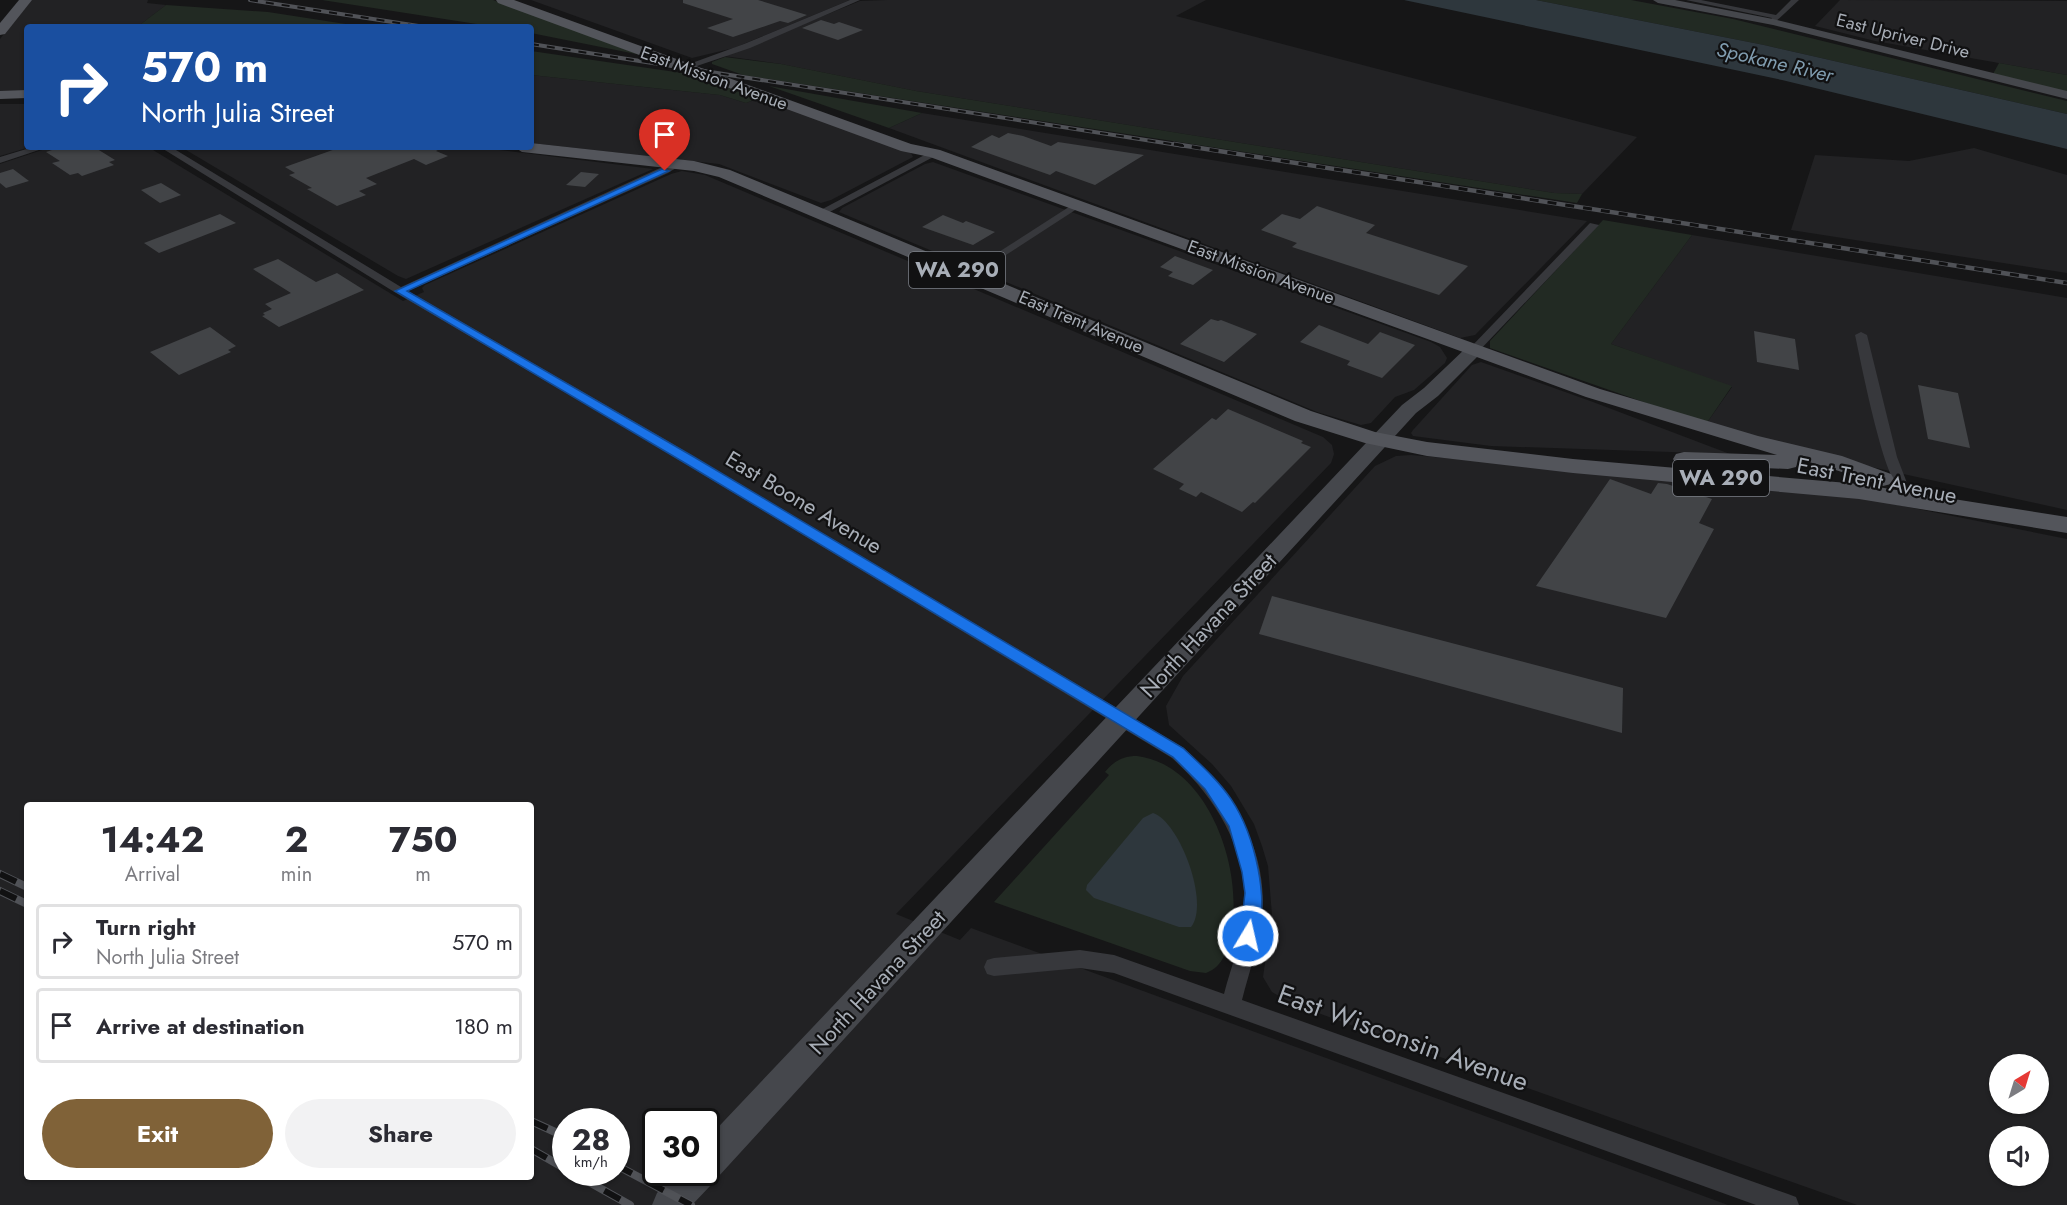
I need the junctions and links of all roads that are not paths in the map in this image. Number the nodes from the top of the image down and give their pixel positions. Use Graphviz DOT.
graph roads {
  1 [pos="15,0"];
  2 [pos="26,0"];
  3 [pos="502,0"];
  4 [pos="524,0"];
  5 [pos="856,0"];
  6 [pos="1658,0"];
  7 [pos="1690,0"];
  8 [pos="1795,0"];
  9 [pos="0,18"];
  10 [pos="1775,19"];
  11 [pos="0,31"];
  12 [pos="691,65"];
  13 [pos="24,94"];
  14 [pos="0,95"];
  15 [pos="2067,95"];
  16 [pos="24,101"];
  17 [pos="0,102"];
  18 [pos="534,148"];
  19 [pos="33,150"];
  20 [pos="170,150"];
  21 [pos="931,152"];
  22 [pos="0,160"];
  23 [pos="676,164"];
  24 [pos="1078,206"];
  25 [pos="820,213"];
  26 [pos="1594,225"];
  27 [pos="968,275"];
  28 [pos="400,291"];
  29 [pos="1861,335"];
  30 [pos="1474,350"];
  31 [pos="1593,393"];
  32 [pos="1381,440"];
  33 [pos="1540,459"];
  34 [pos="1763,460"];
  35 [pos="1895,486"];
  36 [pos="2067,524"];
  37 [pos="1122,718"];
  38 [pos="994,967"];
  39 [pos="1230,1006"];
  40 [pos="720,1150"];
  41 [pos="687,1186"];
  42 [pos="669,1205"];
  43 [pos="1788,1205"];
  1 -- 9 [label="main road"];
  2 -- 11 [label="main road"];
  3 -- 12 [label="main road, East Mission Avenue"];
  4 -- 12 [label="main road, East Mission Avenue"];
  5 -- 12 [label="street"];
  6 -- 10 [label="street, East Upriver Drive"];
  7 -- 10 [label="street, East Upriver Drive"];
  8 -- 10 [label="street"];
  10 -- 15 [label="street, East Upriver Drive"];
  12 -- 21 [label="main road, East Mission Avenue"];
  13 -- 14 [label="main road"];
  16 -- 17 [label="main road"];
  18 -- 23 [label="main road, East Trent Avenue / WA 290"];
  19 -- 22 [label="street"];
  20 -- 28 [label="street, East Boone Avenue"];
  21 -- 24 [label="main road, East Mission Avenue"];
  21 -- 25 [label="street"];
  23 -- 25 [label="main road, East Trent Avenue / WA 290"];
  23 -- 28 [label="street"];
  24 -- 27 [label="street"];
  24 -- 30 [label="main road, East Mission Avenue"];
  25 -- 27 [label="main road, East Trent Avenue / WA 290"];
  26 -- 30 [label="street, North Havana Street"];
  27 -- 32 [label="main road, East Trent Avenue / WA 290"];
  28 -- 37 [label="street, East Boone Avenue"];
  29 -- 35 [label="street"];
  30 -- 31 [label="main road, East Mission Avenue"];
  30 -- 32 [label="street, North Havana Street"];
  31 -- 34 [label="main road, East Mission Avenue"];
  31 -- 35 [label="main road, East Mission Avenue"];
  32 -- 33 [label="main road, East Trent Avenue / WA 290"];
  32 -- 37 [label="street, North Havana Street"];
  33 -- 34 [label="main road, East Trent Avenue / WA 290"];
  33 -- 35 [label="main road, East Trent Avenue / WA 290"];
  34 -- 35 [label="main road, East Mission Avenue"];
  35 -- 36 [label="main road, East Trent Avenue / WA 290"];
  37 -- 39 [label="street, East Boone Avenue"];
  37 -- 40 [label="street, North Havana Street"];
  38 -- 39 [label="street, East Wisconsin Avenue"];
  39 -- 43 [label="street, East Wisconsin Avenue"];
  41 -- 42 [label="street"];
}
